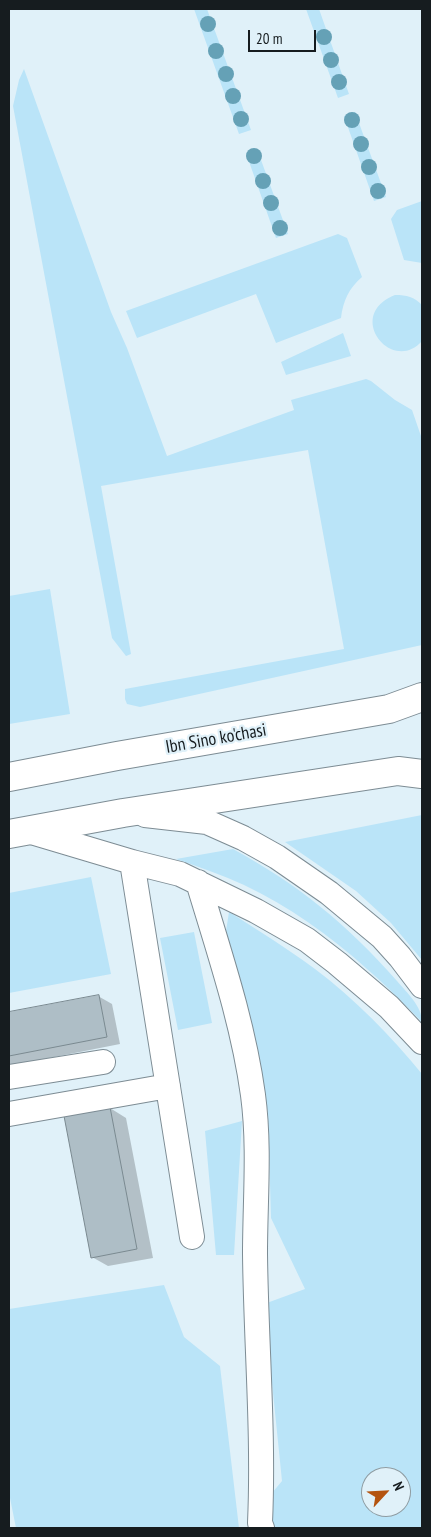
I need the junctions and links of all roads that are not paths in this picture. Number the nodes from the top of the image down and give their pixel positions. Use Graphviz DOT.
graph roads {
  1 [pos="422,697"];
  2 [pos="422,774"];
  3 [pos="9,777"];
  4 [pos="123,813"];
  5 [pos="18,833"];
  6 [pos="132,862"];
  7 [pos="198,882"];
  8 [pos="422,986"];
  9 [pos="422,1042"];
  10 [pos="103,1062"];
  11 [pos="9,1077"];
  12 [pos="168,1086"];
  13 [pos="9,1114"];
  14 [pos="192,1238"];
  15 [pos="262,1528"];
  1 -- 3 [label="main road, Ibn Sino ko'chasi"];
  2 -- 4 [label="main road"];
  4 -- 5 [label="main road"];
  4 -- 8 [label="lane"];
  5 -- 6 [label="lane"];
  6 -- 7 [label="lane"];
  6 -- 12 [label="lane"];
  7 -- 9 [label="lane"];
  7 -- 15 [label="lane"];
  10 -- 11 [label="lane"];
  12 -- 13 [label="lane"];
  12 -- 14 [label="lane"];
}
